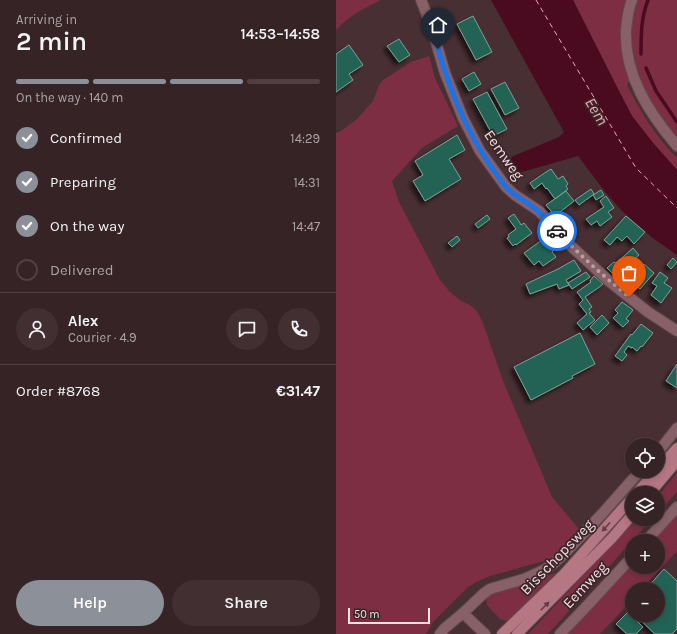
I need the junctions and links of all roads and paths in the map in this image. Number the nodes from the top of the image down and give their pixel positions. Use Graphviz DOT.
graph roads {
  1 [pos="421,0"];
  2 [pos="632,0"];
  3 [pos="677,146"];
  4 [pos="677,331"];
  5 [pos="677,428"];
  6 [pos="665,443"];
  7 [pos="677,448"];
  8 [pos="665,461"];
  9 [pos="677,461"];
  10 [pos="634,478"];
  11 [pos="650,478"];
  12 [pos="642,486"];
  13 [pos="656,486"];
  14 [pos="625,506"];
  15 [pos="677,507"];
  16 [pos="625,523"];
  17 [pos="652,534"];
  18 [pos="625,565"];
  19 [pos="463,613"];
  20 [pos="440,634"];
  21 [pos="485,634"];
  22 [pos="502,634"];
  23 [pos="518,634"];
  24 [pos="560,634"];
  1 -- 4 [label="street, Eemweg"];
  2 -- 3 [label="street"];
  5 -- 6 [label="street"];
  7 -- 8 [label="main road"];
  9 -- 13 [label="main road"];
  10 -- 19 [label="street"];
  11 -- 12 [label="main road"];
  14 -- 22 [label="main road, Bisschopsweg, one-way"];
  15 -- 17 [label="street"];
  23 -- 16 [label="main road, Bisschopsweg, one-way"];
  18 -- 24 [label="street, Eemweg"];
  19 -- 20 [label="street"];
  19 -- 21 [label="street"];
}
